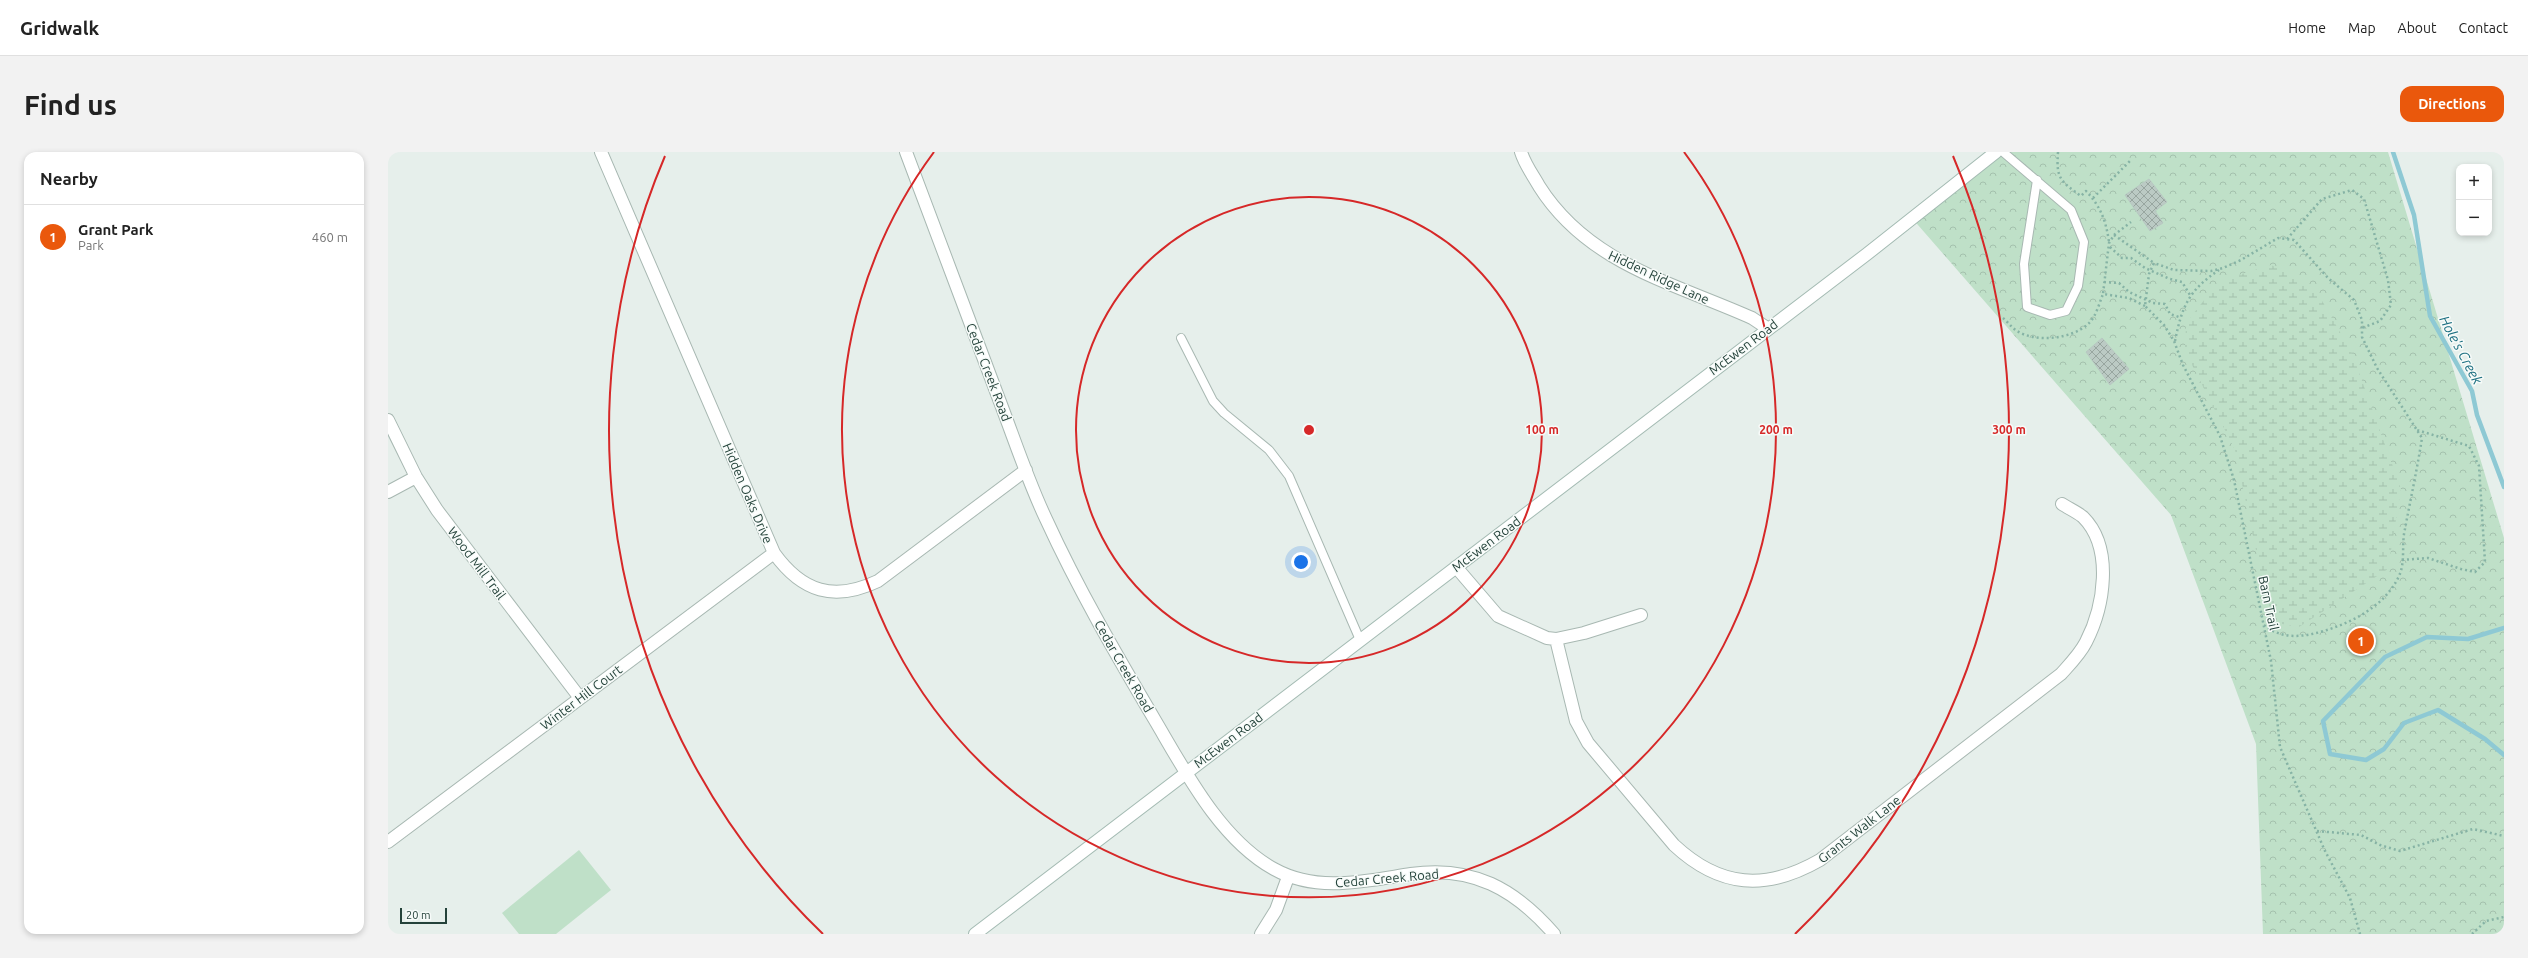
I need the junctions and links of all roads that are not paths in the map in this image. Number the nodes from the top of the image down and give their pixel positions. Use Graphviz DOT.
graph roads {
  1 [pos="601,152"];
  2 [pos="906,152"];
  3 [pos="1521,152"];
  4 [pos="1996,152"];
  5 [pos="2003,152"];
  6 [pos="2037,180"];
  7 [pos="1767,328"];
  8 [pos="1181,338"];
  9 [pos="388,420"];
  10 [pos="1026,470"];
  11 [pos="416,477"];
  12 [pos="388,492"];
  13 [pos="2062,504"];
  14 [pos="774,553"];
  15 [pos="1456,567"];
  16 [pos="1641,615"];
  17 [pos="1556,639"];
  18 [pos="1360,640"];
  19 [pos="580,698"];
  20 [pos="1186,773"];
  21 [pos="388,842"];
  22 [pos="1288,877"];
  23 [pos="974,934"];
  24 [pos="1261,934"];
  25 [pos="1554,934"];
  1 -- 14 [label="street, Hidden Oaks Drive"];
  2 -- 10 [label="street, Cedar Creek Road"];
  3 -- 7 [label="street, Hidden Ridge Lane"];
  4 -- 7 [label="street, McEwen Road"];
  5 -- 6 [label="lane"];
  6 -- 6 [label="lane"];
  7 -- 15 [label="street, McEwen Road"];
  8 -- 18 [label="lane"];
  9 -- 11 [label="street, Wood Mill Trail"];
  10 -- 14 [label="street, Hidden Oaks Drive"];
  10 -- 20 [label="street, Cedar Creek Road"];
  11 -- 12 [label="street"];
  11 -- 19 [label="street, Wood Mill Trail"];
  13 -- 17 [label="street, Grants Walk Lane"];
  14 -- 19 [label="street, Winter Hill Court"];
  15 -- 17 [label="street"];
  15 -- 18 [label="street, McEwen Road"];
  16 -- 17 [label="street"];
  18 -- 20 [label="street, McEwen Road"];
  19 -- 21 [label="street, Winter Hill Court"];
  20 -- 22 [label="street, Cedar Creek Road"];
  20 -- 23 [label="street, McEwen Road"];
  22 -- 24 [label="street"];
  22 -- 25 [label="street, Cedar Creek Road"];
}
